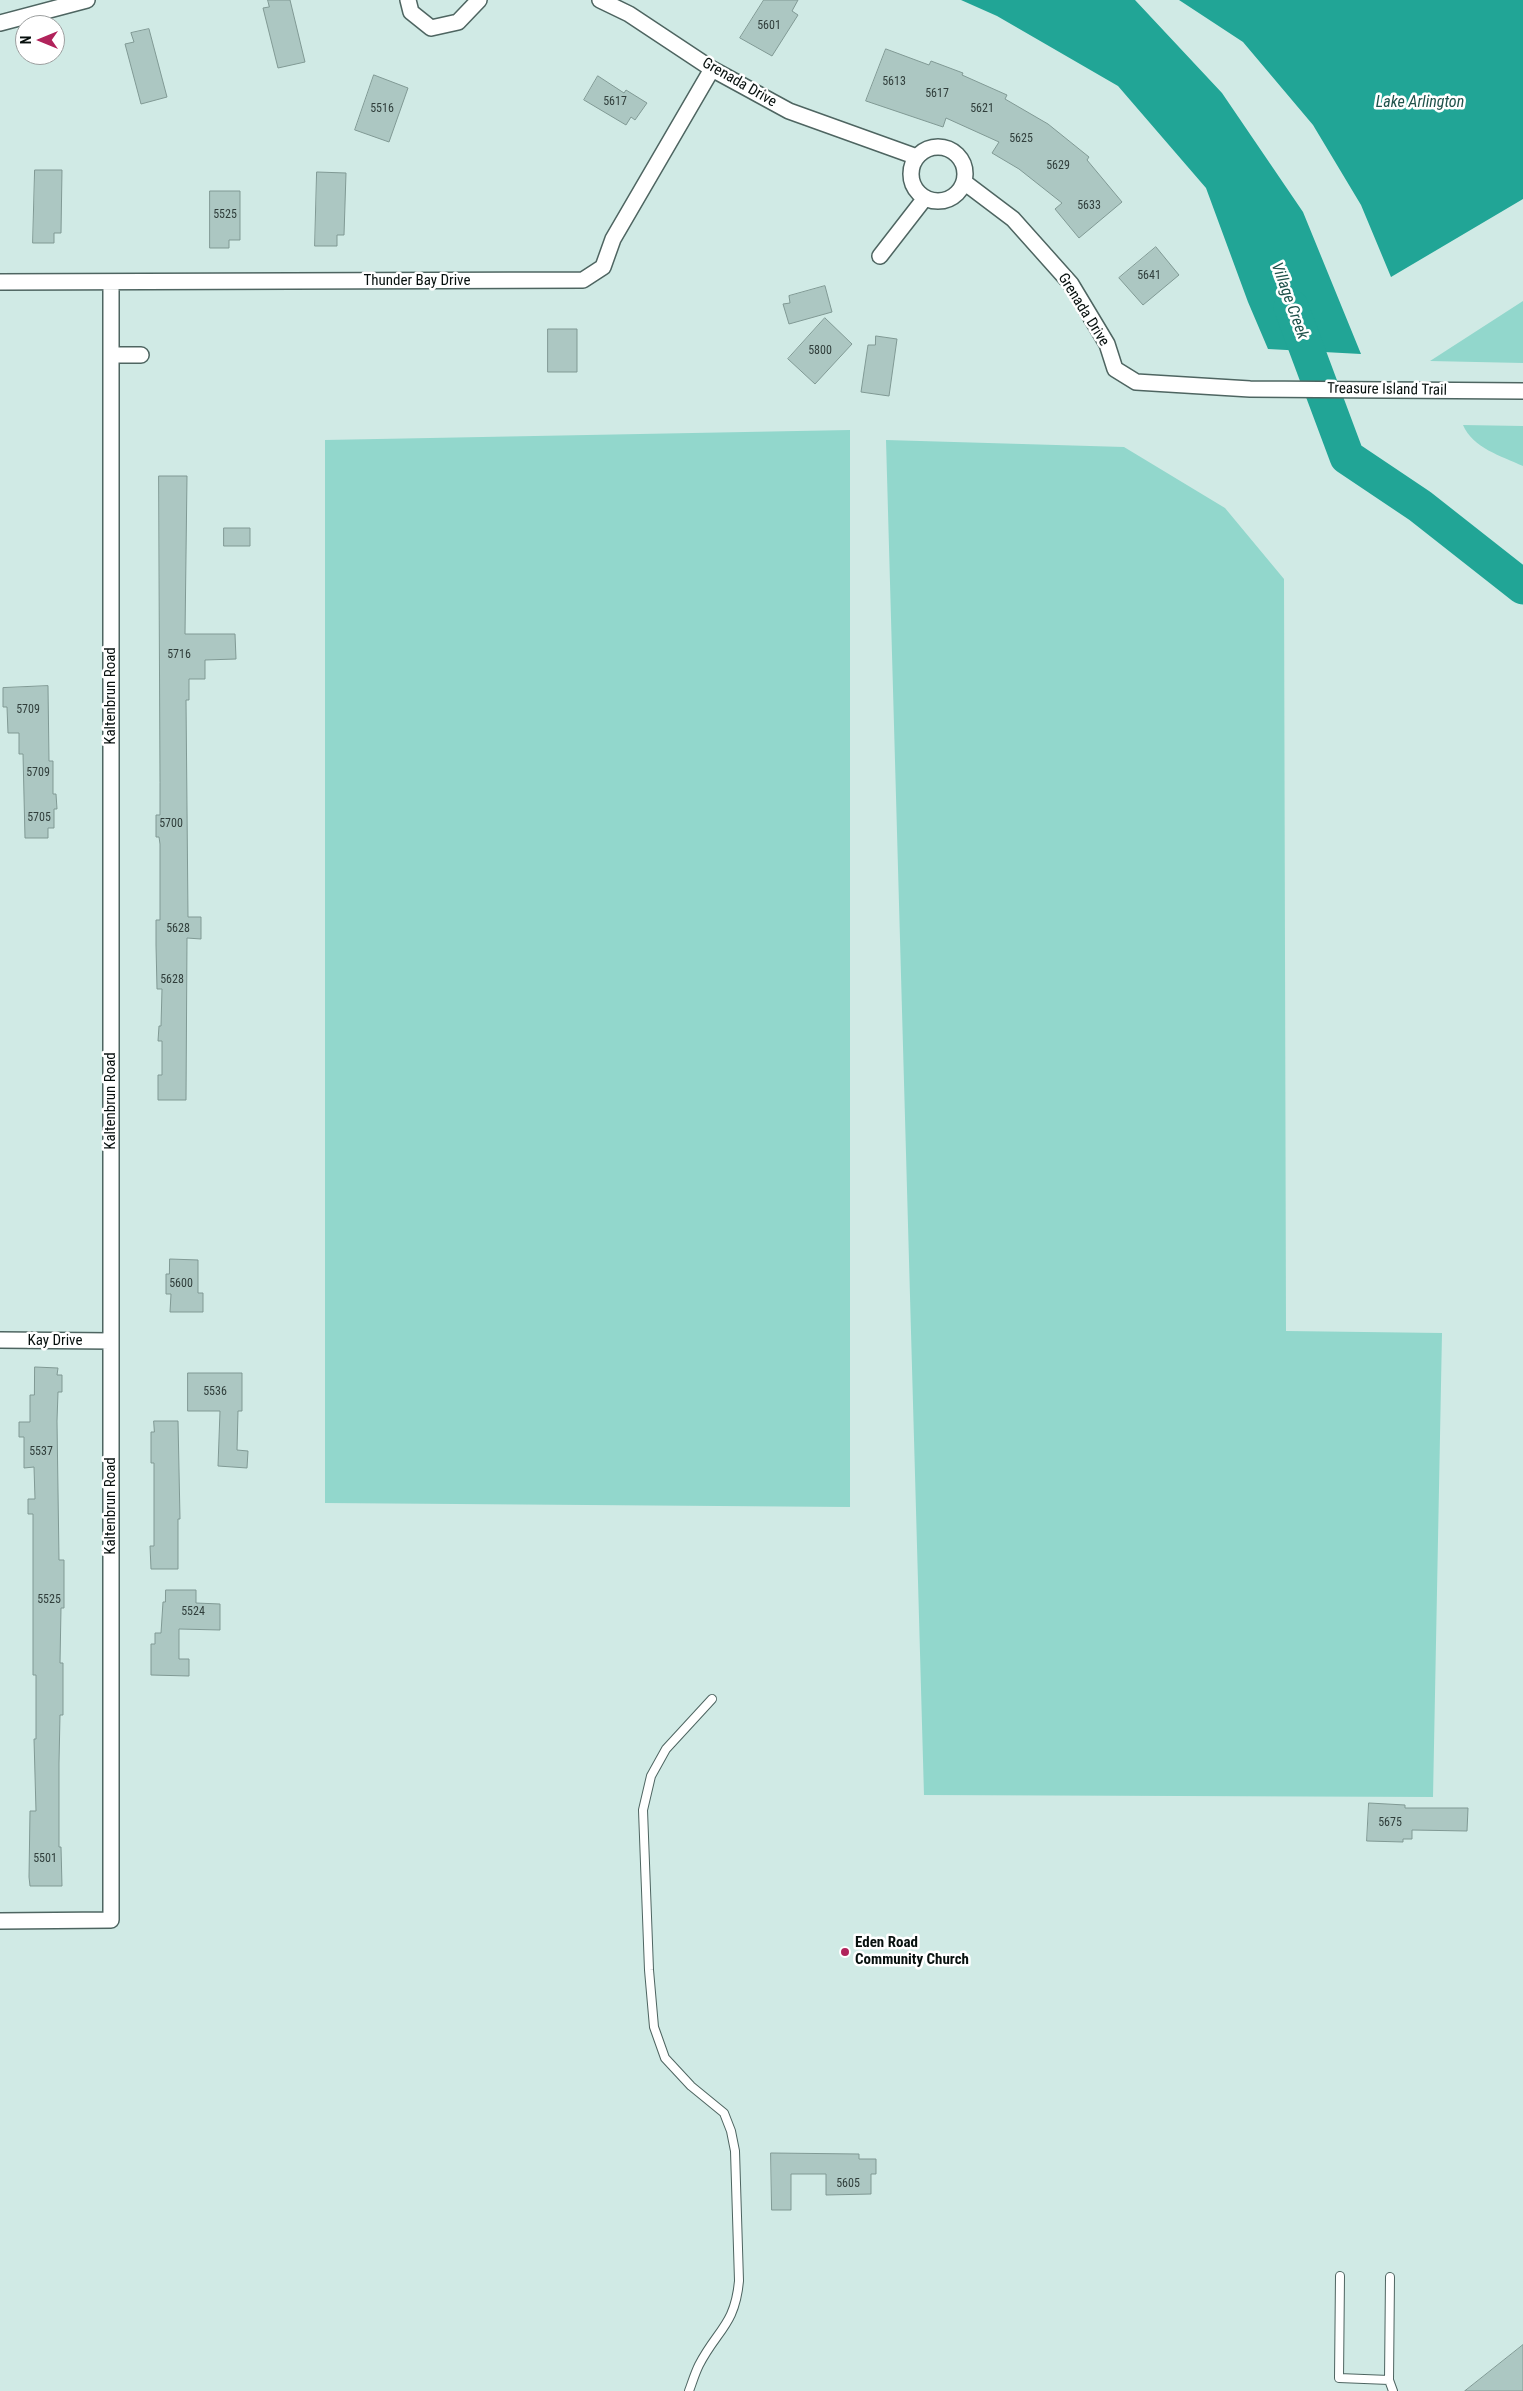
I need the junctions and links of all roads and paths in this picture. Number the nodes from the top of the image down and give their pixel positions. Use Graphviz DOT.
graph roads {
  1 [pos="88,0"];
  2 [pos="408,0"];
  3 [pos="480,0"];
  4 [pos="600,0"];
  5 [pos="0,23"];
  6 [pos="712,69"];
  7 [pos="917,157"];
  8 [pos="964,182"];
  9 [pos="925,198"];
  10 [pos="880,256"];
  11 [pos="0,282"];
  12 [pos="111,283"];
  13 [pos="111,355"];
  14 [pos="141,355"];
  15 [pos="1250,389"];
  16 [pos="1523,391"];
  17 [pos="0,1340"];
  18 [pos="111,1341"];
  19 [pos="712,1699"];
  20 [pos="0,1921"];
  21 [pos="1340,2276"];
  22 [pos="1390,2277"];
  23 [pos="1389,2380"];
  24 [pos="689,2391"];
  25 [pos="1392,2391"];
  1 -- 5 [label="street"];
  2 -- 3 [label="street"];
  4 -- 6 [label="street, Grenada Drive"];
  6 -- 7 [label="street, Grenada Drive"];
  6 -- 12 [label="street, Thunder Bay Drive"];
  7 -- 8 [label="street"];
  7 -- 9 [label="street"];
  8 -- 9 [label="street"];
  8 -- 15 [label="street, Grenada Drive"];
  9 -- 10 [label="street"];
  11 -- 12 [label="street, Thunder Bay Drive"];
  12 -- 13 [label="street, Kaltenbrun Road"];
  13 -- 14 [label="street"];
  13 -- 18 [label="street, Kaltenbrun Road"];
  15 -- 16 [label="street, Treasure Island Trail"];
  17 -- 18 [label="street, Kay Drive"];
  18 -- 20 [label="street, Kaltenbrun Road"];
  19 -- 24 [label="lane"];
  21 -- 23 [label="lane"];
  22 -- 23 [label="lane"];
  23 -- 25 [label="lane"];
}
